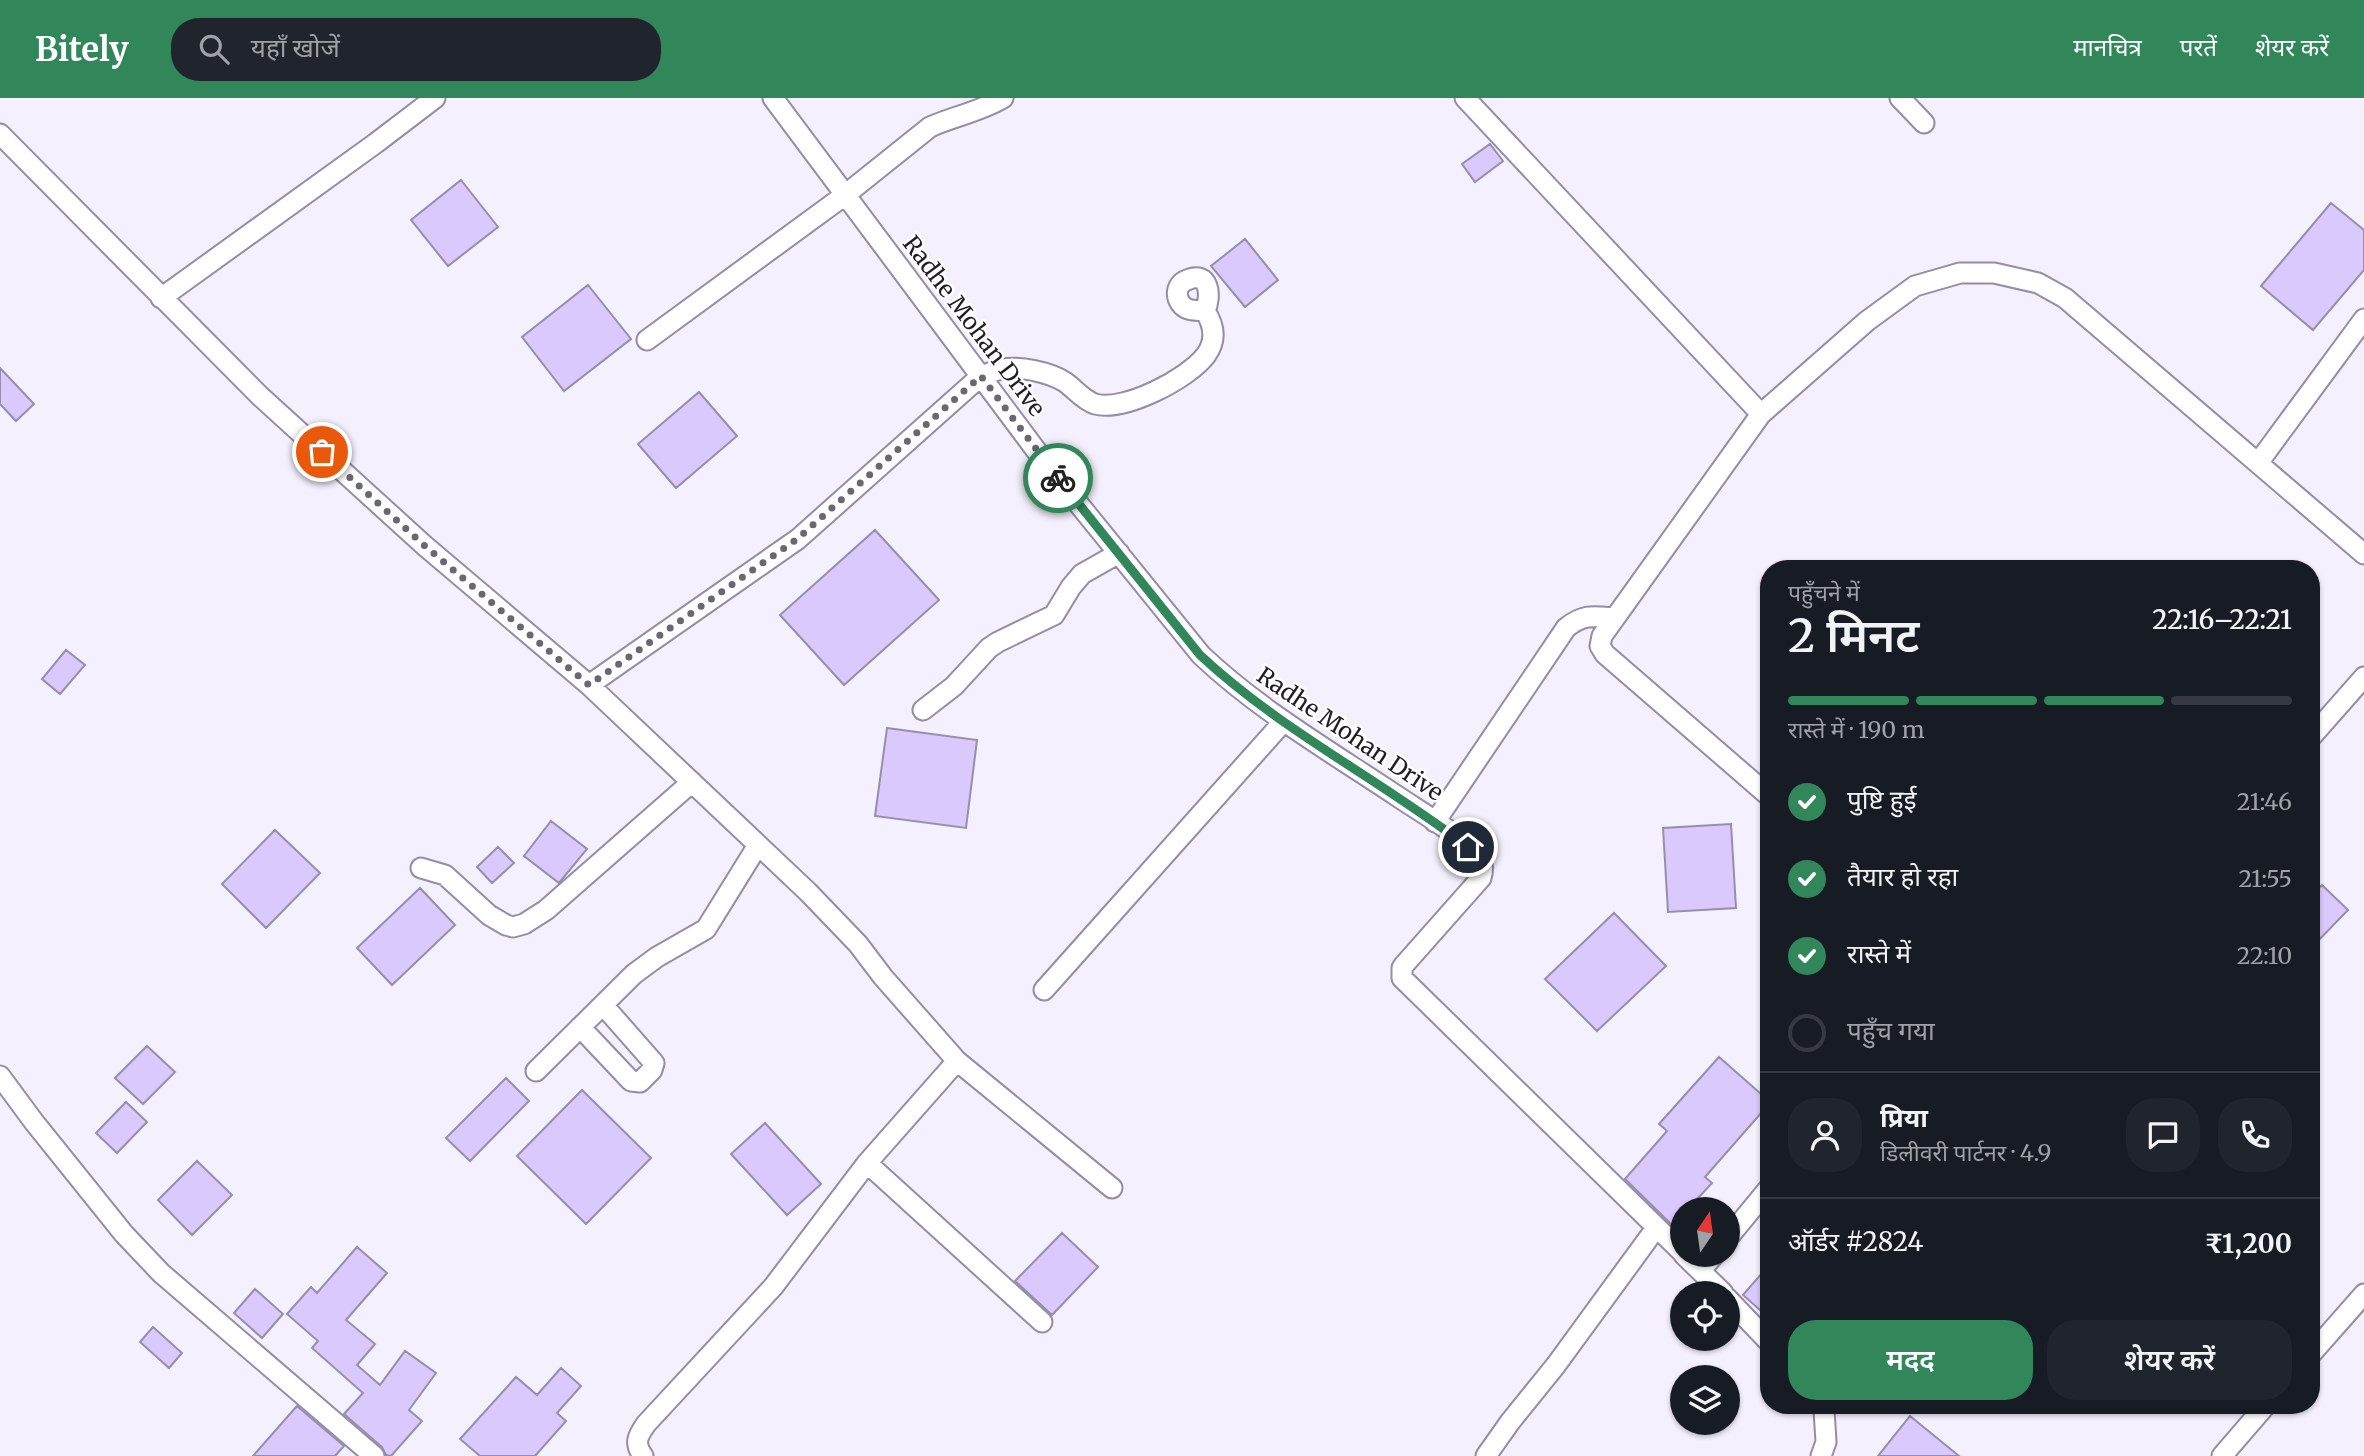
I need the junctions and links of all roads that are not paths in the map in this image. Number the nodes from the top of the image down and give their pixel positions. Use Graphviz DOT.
graph roads {
  1 [pos="435,98"];
  2 [pos="773,98"];
  3 [pos="1003,98"];
  4 [pos="1465,98"];
  5 [pos="1900,98"];
  6 [pos="1924,122"];
  7 [pos="0,134"];
  8 [pos="845,195"];
  9 [pos="161,298"];
  10 [pos="1205,311"];
  11 [pos="2364,319"];
  12 [pos="647,340"];
  13 [pos="981,376"];
  14 [pos="1761,414"];
  15 [pos="2258,463"];
  16 [pos="1119,553"];
  17 [pos="2364,554"];
  18 [pos="1614,618"];
  19 [pos="2364,677"];
  20 [pos="589,685"];
  21 [pos="923,710"];
  22 [pos="1284,721"];
  23 [pos="2320,727"];
  24 [pos="692,782"];
  25 [pos="1760,788"];
  26 [pos="1435,822"];
  27 [pos="758,845"];
  28 [pos="421,868"];
  29 [pos="1044,990"];
  30 [pos="603,1005"];
  31 [pos="580,1027"];
  32 [pos="957,1061"];
  33 [pos="536,1071"];
  34 [pos="0,1076"];
  35 [pos="867,1163"];
  36 [pos="1112,1188"];
  37 [pos="1760,1199"];
  38 [pos="1740,1223"];
  39 [pos="1656,1228"];
  40 [pos="1670,1241"];
  41 [pos="1698,1267"];
  42 [pos="1704,1267"];
  43 [pos="1701,1270"];
  44 [pos="1712,1281"];
  45 [pos="2364,1294"];
  46 [pos="1740,1312"];
  47 [pos="1042,1322"];
  48 [pos="1760,1333"];
  49 [pos="2320,1344"];
  50 [pos="1824,1414"];
  51 [pos="2258,1414"];
  52 [pos="374,1456"];
  53 [pos="643,1456"];
  54 [pos="1486,1456"];
  55 [pos="1821,1456"];
  56 [pos="2222,1456"];
  1 -- 9 [label="street"];
  2 -- 8 [label="street, Radhe Mohan Drive"];
  3 -- 8 [label="street"];
  4 -- 14 [label="street"];
  5 -- 6 [label="street"];
  7 -- 9 [label="street"];
  8 -- 12 [label="street"];
  8 -- 13 [label="street, Radhe Mohan Drive"];
  9 -- 20 [label="street"];
  10 -- 13 [label="street"];
  11 -- 15 [label="street"];
  13 -- 16 [label="street, Radhe Mohan Drive"];
  13 -- 20 [label="street"];
  14 -- 15 [label="street"];
  14 -- 18 [label="street"];
  15 -- 17 [label="street"];
  16 -- 21 [label="street"];
  16 -- 22 [label="street, Radhe Mohan Drive"];
  18 -- 25 [label="street"];
  18 -- 26 [label="street"];
  19 -- 23 [label="street"];
  20 -- 24 [label="street"];
  22 -- 26 [label="street, Radhe Mohan Drive"];
  22 -- 29 [label="street"];
  24 -- 27 [label="street"];
  24 -- 28 [label="street"];
  26 -- 39 [label="street, Radhe Mohan Drive"];
  27 -- 30 [label="street"];
  27 -- 32 [label="street"];
  30 -- 31 [label="street"];
  30 -- 31 [label="street"];
  31 -- 33 [label="street"];
  32 -- 35 [label="street"];
  32 -- 36 [label="street"];
  34 -- 52 [label="street"];
  35 -- 47 [label="street"];
  35 -- 53 [label="street"];
  37 -- 38 [label="street"];
  39 -- 40 [label="street"];
  39 -- 54 [label="street"];
  41 -- 43 [label="street"];
  42 -- 43 [label="street"];
  43 -- 44 [label="street"];
  45 -- 49 [label="street"];
  46 -- 48 [label="street"];
  50 -- 55 [label="street"];
  51 -- 56 [label="street"];
}
